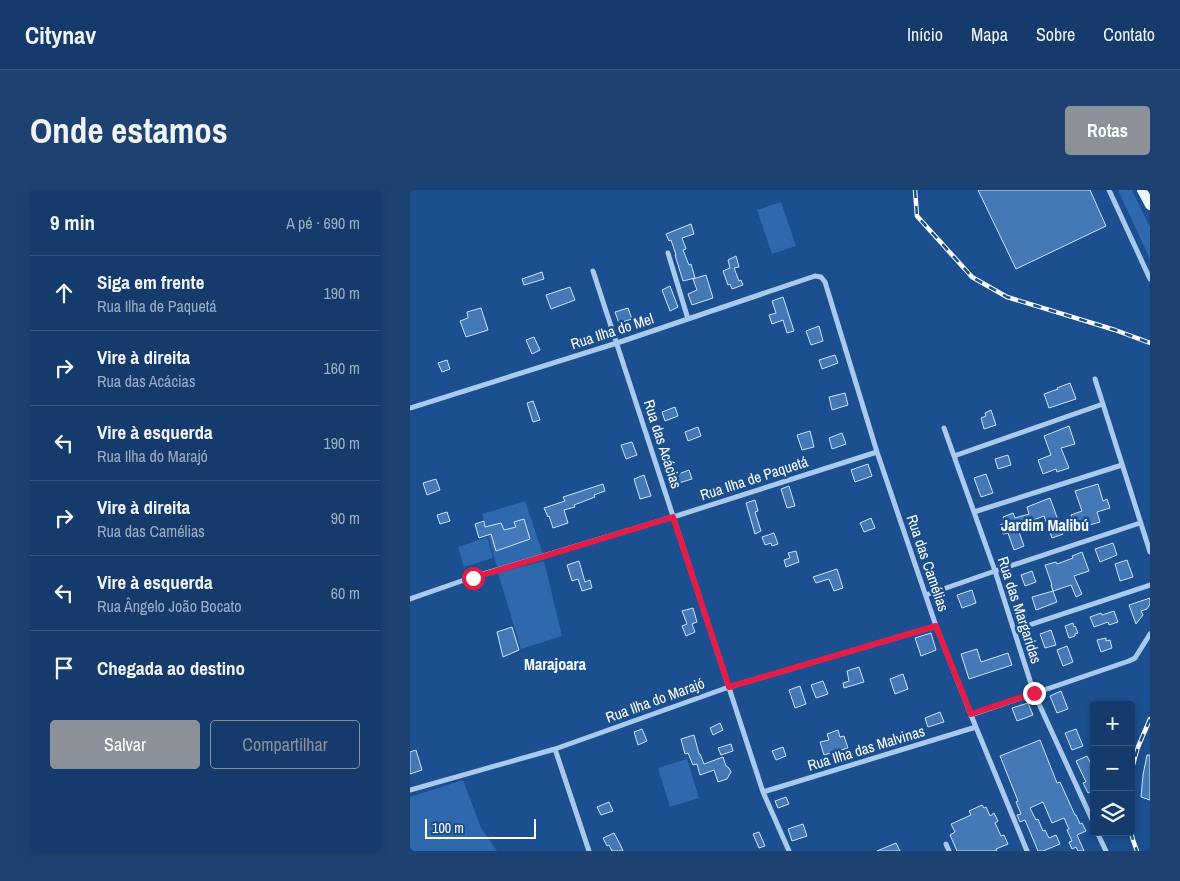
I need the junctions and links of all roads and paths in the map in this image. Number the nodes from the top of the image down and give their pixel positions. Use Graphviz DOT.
graph roads {
  1 [pos="1109,190"];
  2 [pos="1146,197"];
  3 [pos="1150,209"];
  4 [pos="668,253"];
  5 [pos="593,271"];
  6 [pos="821,277"];
  7 [pos="1150,279"];
  8 [pos="688,319"];
  9 [pos="617,343"];
  10 [pos="1095,379"];
  11 [pos="1103,404"];
  12 [pos="410,408"];
  13 [pos="944,428"];
  14 [pos="877,452"];
  15 [pos="954,456"];
  16 [pos="1122,465"];
  17 [pos="974,512"];
  18 [pos="673,517"];
  19 [pos="1140,523"];
  20 [pos="1150,552"];
  21 [pos="995,571"];
  22 [pos="1150,585"];
  23 [pos="926,595"];
  24 [pos="410,599"];
  25 [pos="936,626"];
  26 [pos="1014,630"];
  27 [pos="1150,634"];
  28 [pos="729,687"];
  29 [pos="1034,693"];
  30 [pos="971,714"];
  31 [pos="976,727"];
  32 [pos="555,750"];
  33 [pos="410,790"];
  34 [pos="763,792"];
  35 [pos="1090,815"];
  36 [pos="1099,836"];
  37 [pos="946,844"];
  38 [pos="589,851"];
  39 [pos="789,851"];
  40 [pos="949,851"];
  41 [pos="1027,851"];
  42 [pos="1106,851"];
  1 -- 7 [label="street"];
  2 -- 3 [label="main road"];
  4 -- 8 [label="street"];
  5 -- 9 [label="street, Rua das Acácias"];
  6 -- 8 [label="street, Rua Ilha do Mel"];
  6 -- 14 [label="street, Rua das Camélias"];
  8 -- 9 [label="street, Rua Ilha do Mel"];
  9 -- 12 [label="street, Rua Ilha do Mel"];
  9 -- 18 [label="street, Rua das Acácias"];
  10 -- 11 [label="street"];
  11 -- 15 [label="street"];
  11 -- 16 [label="street"];
  13 -- 15 [label="street, Rua das Margaridas"];
  14 -- 18 [label="street, Rua Ilha de Paquetá"];
  14 -- 23 [label="street, Rua das Camélias"];
  15 -- 17 [label="street, Rua das Margaridas"];
  16 -- 17 [label="street"];
  16 -- 19 [label="street"];
  17 -- 21 [label="street, Rua das Margaridas"];
  18 -- 24 [label="street, Rua Ilha de Paquetá"];
  18 -- 28 [label="street, Rua das Acácias"];
  19 -- 20 [label="street"];
  19 -- 21 [label="street"];
  21 -- 23 [label="street"];
  21 -- 26 [label="street, Rua das Margaridas"];
  22 -- 26 [label="street"];
  23 -- 25 [label="street, Rua das Camélias"];
  25 -- 28 [label="street, Rua Ilha do Marajó"];
  25 -- 30 [label="street, Rua das Camélias"];
  26 -- 29 [label="street, Rua das Margaridas"];
  27 -- 29 [label="street"];
  28 -- 32 [label="street, Rua Ilha do Marajó"];
  28 -- 34 [label="street, Rua das Acácias"];
  29 -- 30 [label="street"];
  29 -- 35 [label="street, Rua das Margaridas"];
  30 -- 31 [label="street, Rua das Camélias"];
  31 -- 34 [label="street, Rua Ilha das Malvinas"];
  31 -- 41 [label="street, Rua das Camélias"];
  32 -- 33 [label="street, Rua Ilha do Marajó"];
  32 -- 38 [label="street"];
  34 -- 39 [label="street, Rua das Acácias"];
  36 -- 42 [label="street"];
  37 -- 40 [label="street"];
}
